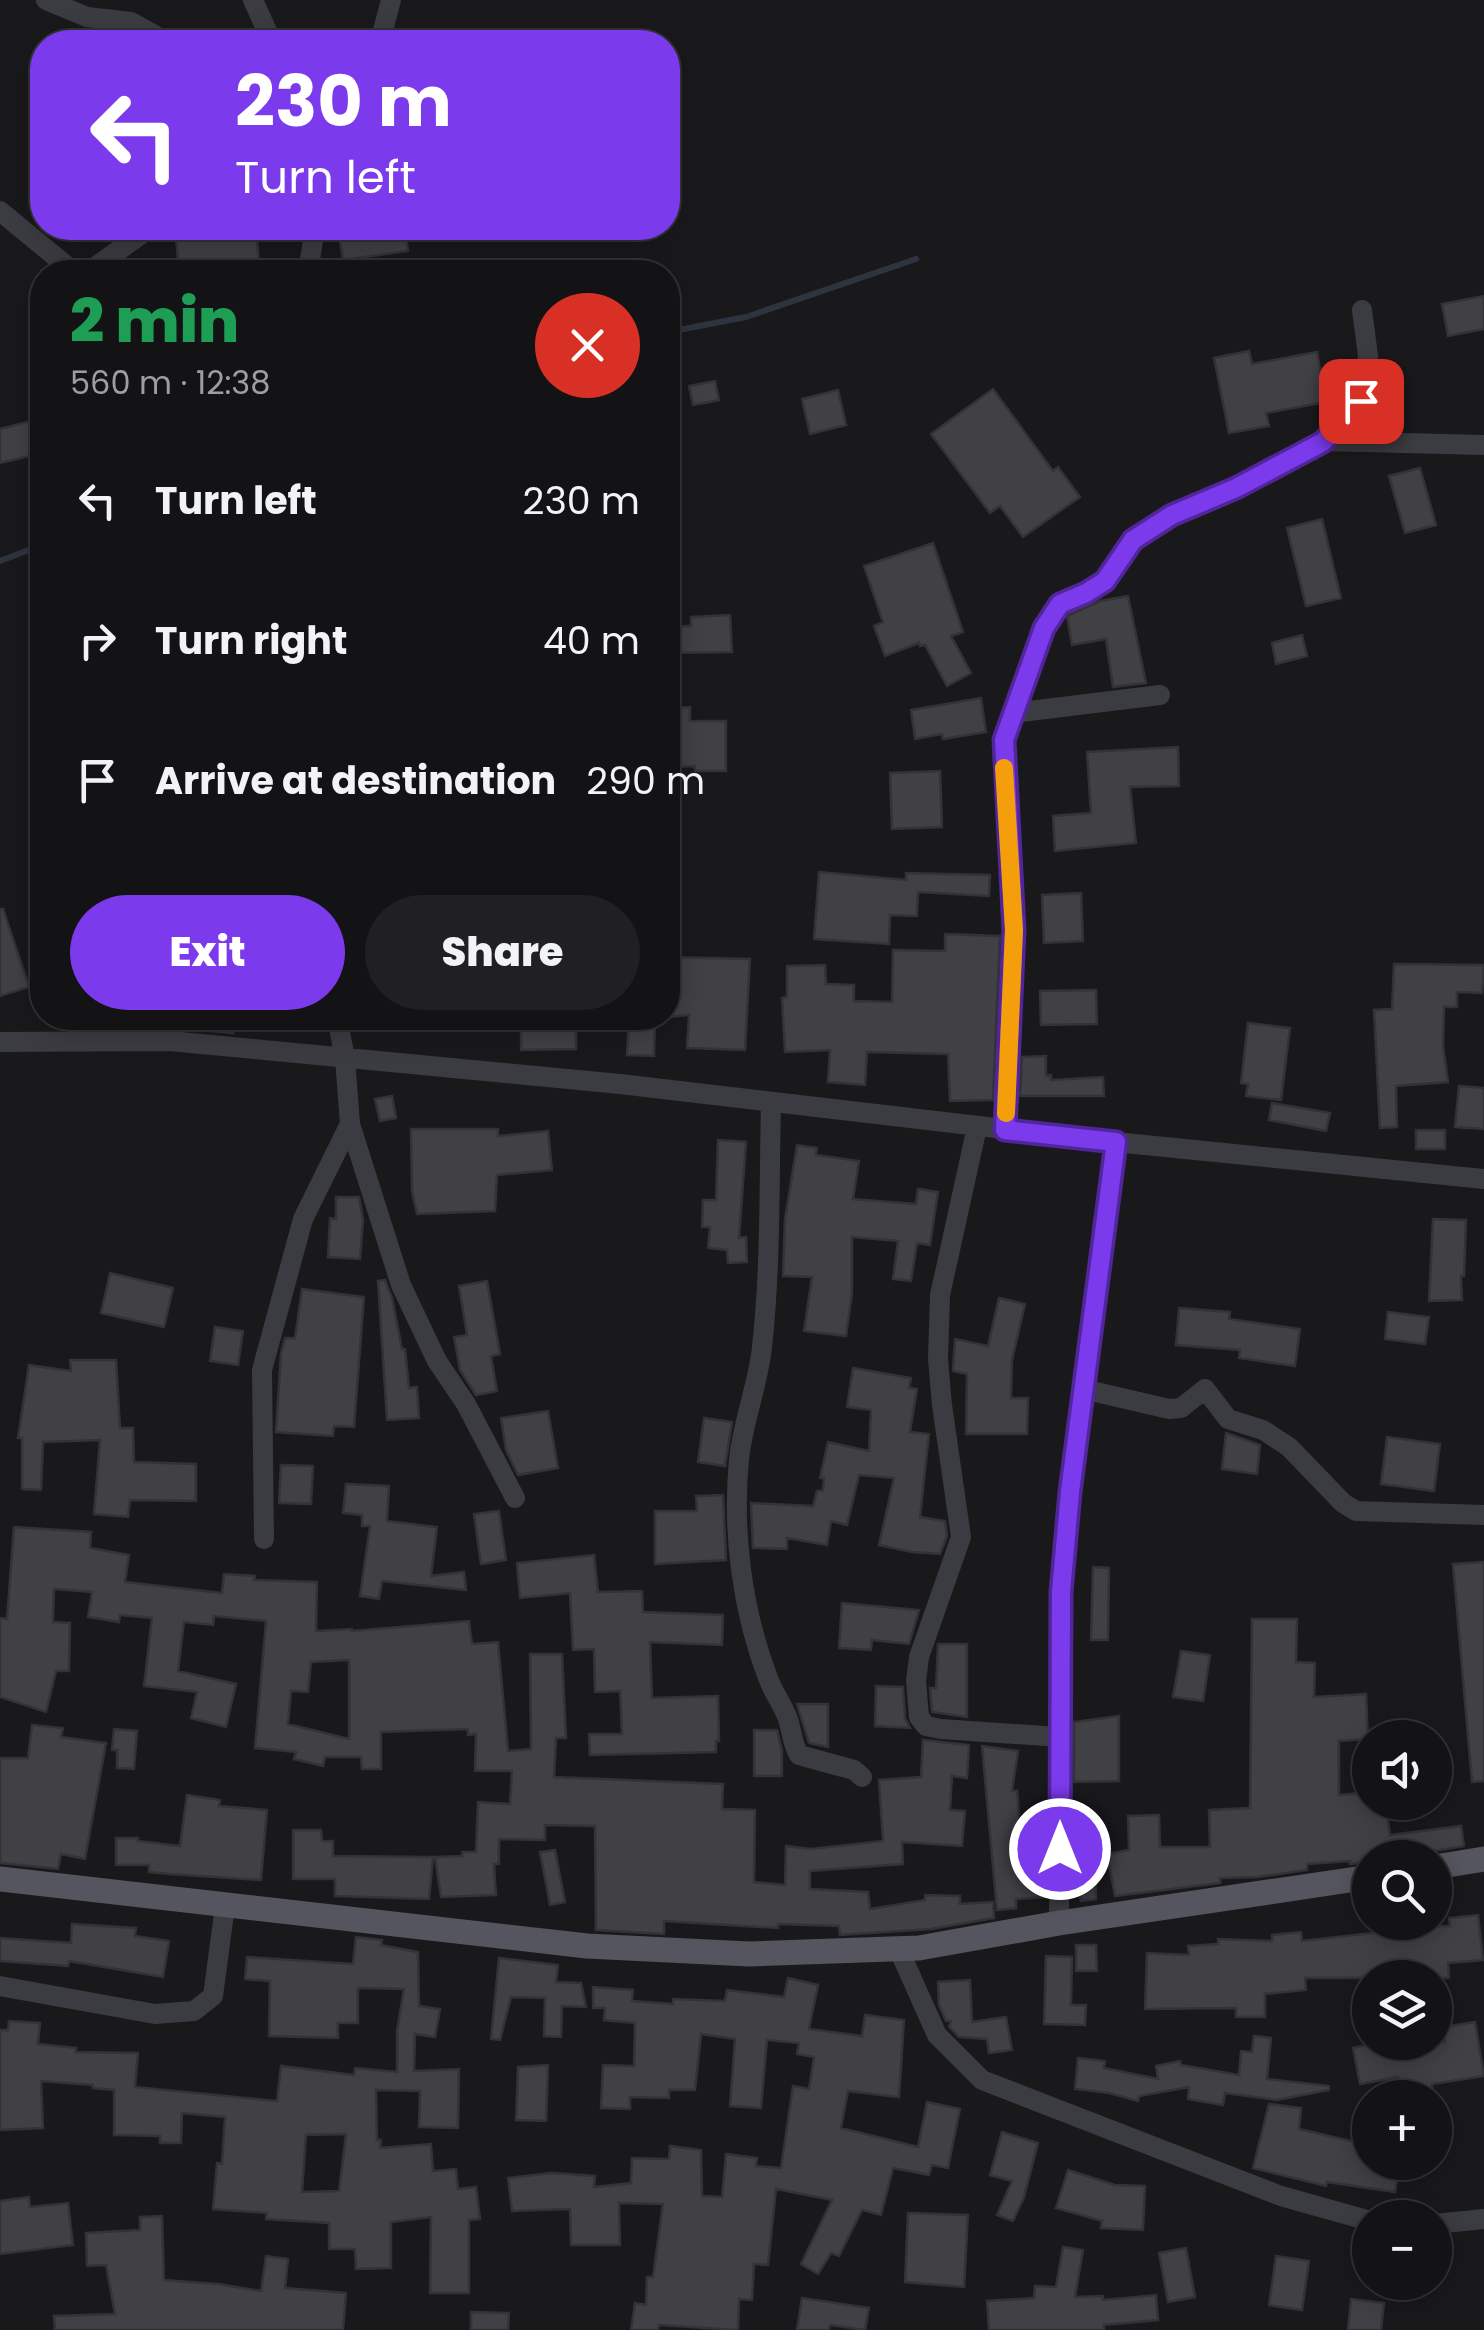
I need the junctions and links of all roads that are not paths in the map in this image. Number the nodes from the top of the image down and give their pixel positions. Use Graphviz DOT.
graph roads {
  1 [pos="46,0"];
  2 [pos="253,0"];
  3 [pos="391,0"];
  4 [pos="145,30"];
  5 [pos="267,30"];
  6 [pos="383,30"];
  7 [pos="0,212"];
  8 [pos="30,236"];
  9 [pos="35,240"];
  10 [pos="133,240"];
  11 [pos="59,260"];
  12 [pos="105,260"];
  13 [pos="1362,310"];
  14 [pos="1323,442"];
  15 [pos="1484,445"];
  16 [pos="1160,695"];
  17 [pos="1013,713"];
  18 [pos="339,1030"];
  19 [pos="0,1042"];
  20 [pos="345,1058"];
  21 [pos="771,1102"];
  22 [pos="350,1124"];
  23 [pos="977,1127"];
  24 [pos="1005,1130"];
  25 [pos="1116,1142"];
  26 [pos="1484,1179"];
  27 [pos="1083,1389"];
  28 [pos="515,1498"];
  29 [pos="1484,1515"];
  30 [pos="264,1538"];
  31 [pos="1060,1737"];
  32 [pos="862,1777"];
  33 [pos="1484,1859"];
  34 [pos="1452,1864"];
  35 [pos="0,1879"];
  36 [pos="1352,1880"];
  37 [pos="224,1906"];
  38 [pos="1059,1923"];
  39 [pos="899,1950"];
  40 [pos="0,1986"];
  41 [pos="1352,2216"];
  42 [pos="1484,2220"];
  43 [pos="1452,2223"];
  1 -- 4 [label="street"];
  2 -- 5 [label="street"];
  3 -- 6 [label="street"];
  7 -- 8 [label="street"];
  9 -- 11 [label="street"];
  10 -- 12 [label="street"];
  13 -- 14 [label="street"];
  14 -- 15 [label="street"];
  14 -- 17 [label="street"];
  16 -- 17 [label="street"];
  17 -- 24 [label="street"];
  18 -- 20 [label="street"];
  19 -- 20 [label="street"];
  20 -- 21 [label="street"];
  20 -- 22 [label="street"];
  21 -- 23 [label="street"];
  21 -- 32 [label="street"];
  22 -- 28 [label="street"];
  22 -- 30 [label="street"];
  23 -- 24 [label="street"];
  23 -- 31 [label="street"];
  24 -- 25 [label="street"];
  25 -- 26 [label="street"];
  25 -- 27 [label="street"];
  27 -- 29 [label="street"];
  27 -- 31 [label="street"];
  31 -- 38 [label="street"];
  33 -- 34 [label="main road"];
  35 -- 37 [label="main road"];
  36 -- 38 [label="main road"];
  37 -- 39 [label="main road"];
  37 -- 40 [label="street"];
  38 -- 39 [label="main road"];
  39 -- 41 [label="street"];
  42 -- 43 [label="street"];
}
